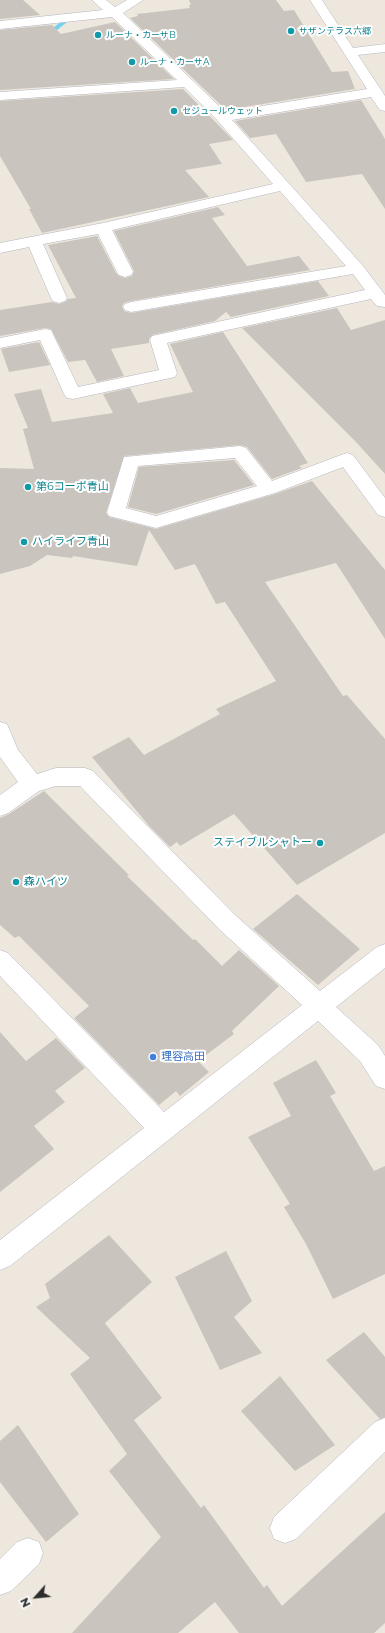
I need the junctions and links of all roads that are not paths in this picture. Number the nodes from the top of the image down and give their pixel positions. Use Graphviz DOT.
graph roads {
  1 [pos="98,0"];
  2 [pos="137,0"];
  3 [pos="316,0"];
  4 [pos="113,14"];
  5 [pos="0,25"];
  6 [pos="385,48"];
  7 [pos="349,52"];
  8 [pos="188,83"];
  9 [pos="375,92"];
  10 [pos="0,96"];
  11 [pos="385,106"];
  12 [pos="222,117"];
  13 [pos="284,186"];
  14 [pos="102,228"];
  15 [pos="34,241"];
  16 [pos="0,248"];
  17 [pos="357,269"];
  18 [pos="125,272"];
  19 [pos="59,298"];
  20 [pos="380,299"];
  21 [pos="131,308"];
  22 [pos="0,343"];
  23 [pos="269,489"];
  24 [pos="385,512"];
  25 [pos="0,730"];
  26 [pos="32,784"];
  27 [pos="0,807"];
  28 [pos="385,954"];
  29 [pos="0,960"];
  30 [pos="320,1006"];
  31 [pos="385,1078"];
  32 [pos="162,1128"];
  33 [pos="0,1257"];
  34 [pos="385,1432"];
  35 [pos="285,1528"];
  36 [pos="28,1553"];
  37 [pos="0,1580"];
  1 -- 4 [label="street"];
  2 -- 4 [label="street"];
  3 -- 7 [label="street"];
  4 -- 5 [label="street"];
  4 -- 8 [label="street"];
  6 -- 7 [label="street"];
  7 -- 9 [label="street"];
  8 -- 10 [label="street"];
  8 -- 12 [label="street"];
  9 -- 11 [label="street"];
  9 -- 12 [label="street"];
  12 -- 13 [label="street"];
  13 -- 14 [label="street"];
  13 -- 17 [label="street"];
  14 -- 15 [label="street"];
  14 -- 18 [label="street"];
  15 -- 16 [label="street"];
  15 -- 19 [label="street"];
  17 -- 20 [label="street"];
  17 -- 21 [label="street"];
  20 -- 22 [label="street"];
  23 -- 23 [label="street"];
  23 -- 24 [label="street"];
  25 -- 26 [label="street"];
  26 -- 27 [label="street"];
  26 -- 30 [label="street"];
  28 -- 30 [label="street"];
  29 -- 32 [label="street"];
  30 -- 31 [label="street"];
  30 -- 32 [label="street"];
  32 -- 33 [label="street"];
  34 -- 35 [label="street"];
  36 -- 37 [label="street"];
}
